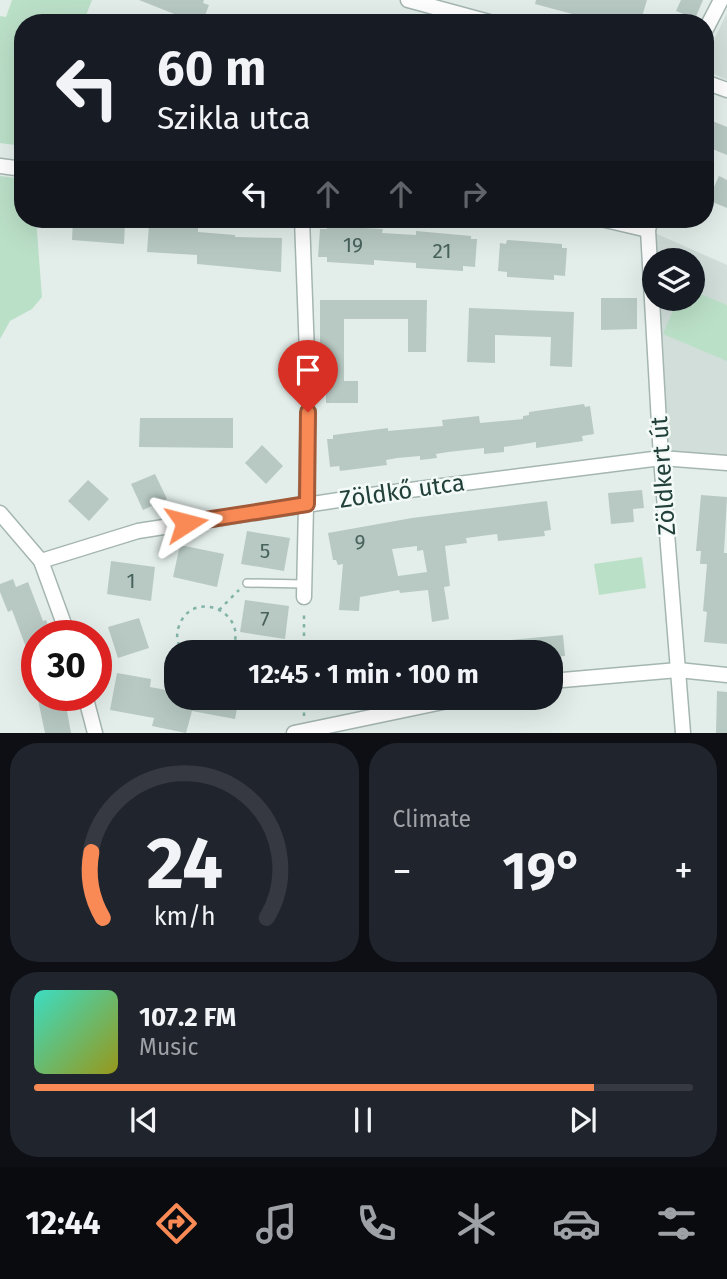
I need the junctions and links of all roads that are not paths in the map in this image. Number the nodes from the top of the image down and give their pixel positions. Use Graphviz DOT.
graph roads {
  1 [pos="408,0"];
  2 [pos="434,3"];
  3 [pos="466,14"];
  4 [pos="302,228"];
  5 [pos="650,228"];
  6 [pos="308,381"];
  7 [pos="308,412"];
  8 [pos="661,458"];
  9 [pos="727,463"];
  10 [pos="307,504"];
  11 [pos="0,513"];
  12 [pos="41,561"];
  13 [pos="247,583"];
  14 [pos="304,595"];
  15 [pos="63,620"];
  16 [pos="678,670"];
  17 [pos="727,675"];
  18 [pos="563,680"];
  19 [pos="405,710"];
  20 [pos="89,711"];
  21 [pos="299,732"];
  22 [pos="95,733"];
  23 [pos="683,733"];
  1 -- 2 [label="street"];
  2 -- 3 [label="street"];
  4 -- 6 [label="street"];
  5 -- 8 [label="street, Zöldkert út"];
  7 -- 10 [label="street"];
  8 -- 9 [label="street, Zöldkő utca"];
  8 -- 10 [label="street, Zöldkő utca"];
  8 -- 16 [label="street, Zöldkert út"];
  10 -- 12 [label="street, Zöldkő utca"];
  10 -- 14 [label="street"];
  11 -- 12 [label="street"];
  12 -- 15 [label="street"];
  13 -- 14 [label="lane"];
  16 -- 17 [label="street"];
  16 -- 18 [label="street"];
  16 -- 23 [label="street, Zöldkert út"];
  19 -- 21 [label="street"];
  20 -- 22 [label="street"];
}
